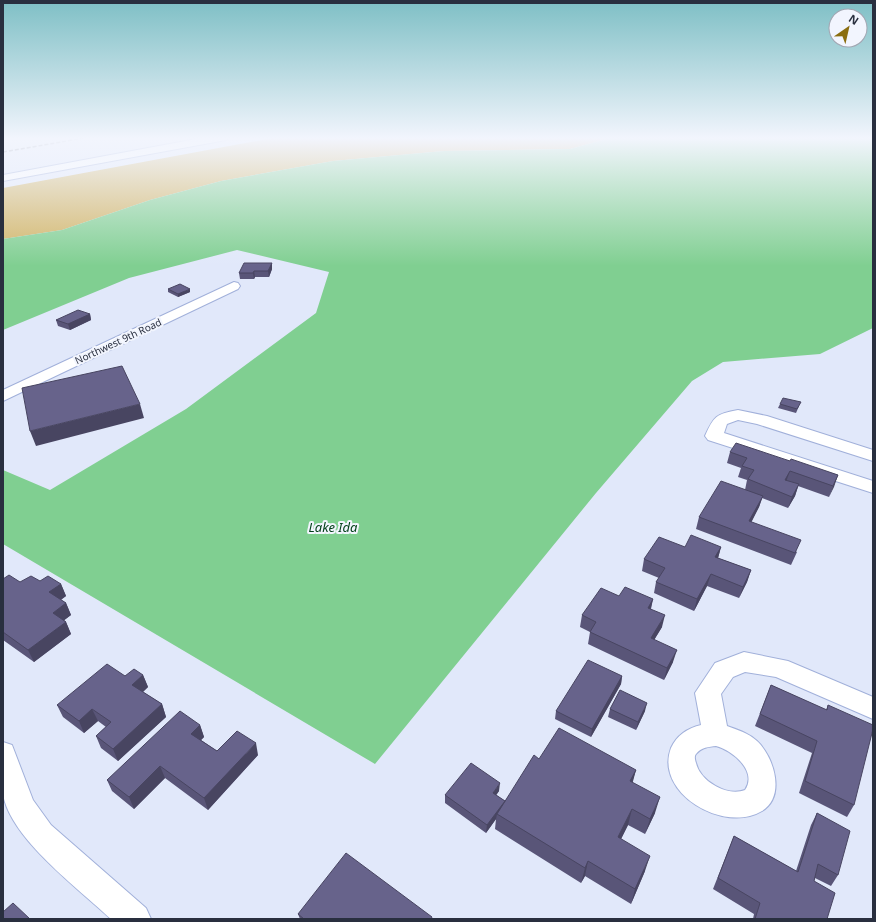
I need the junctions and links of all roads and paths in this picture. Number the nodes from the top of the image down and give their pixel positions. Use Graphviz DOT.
graph roads {
  1 [pos="234,286"];
  2 [pos="3,396"];
  3 [pos="873,456"];
  4 [pos="873,487"];
  5 [pos="873,708"];
  6 [pos="716,734"];
  7 [pos="3,754"];
  8 [pos="135,919"];
  1 -- 2 [label="street, Northwest 9th Road"];
  3 -- 4 [label="street"];
  5 -- 6 [label="street"];
  7 -- 8 [label="street"];
}
